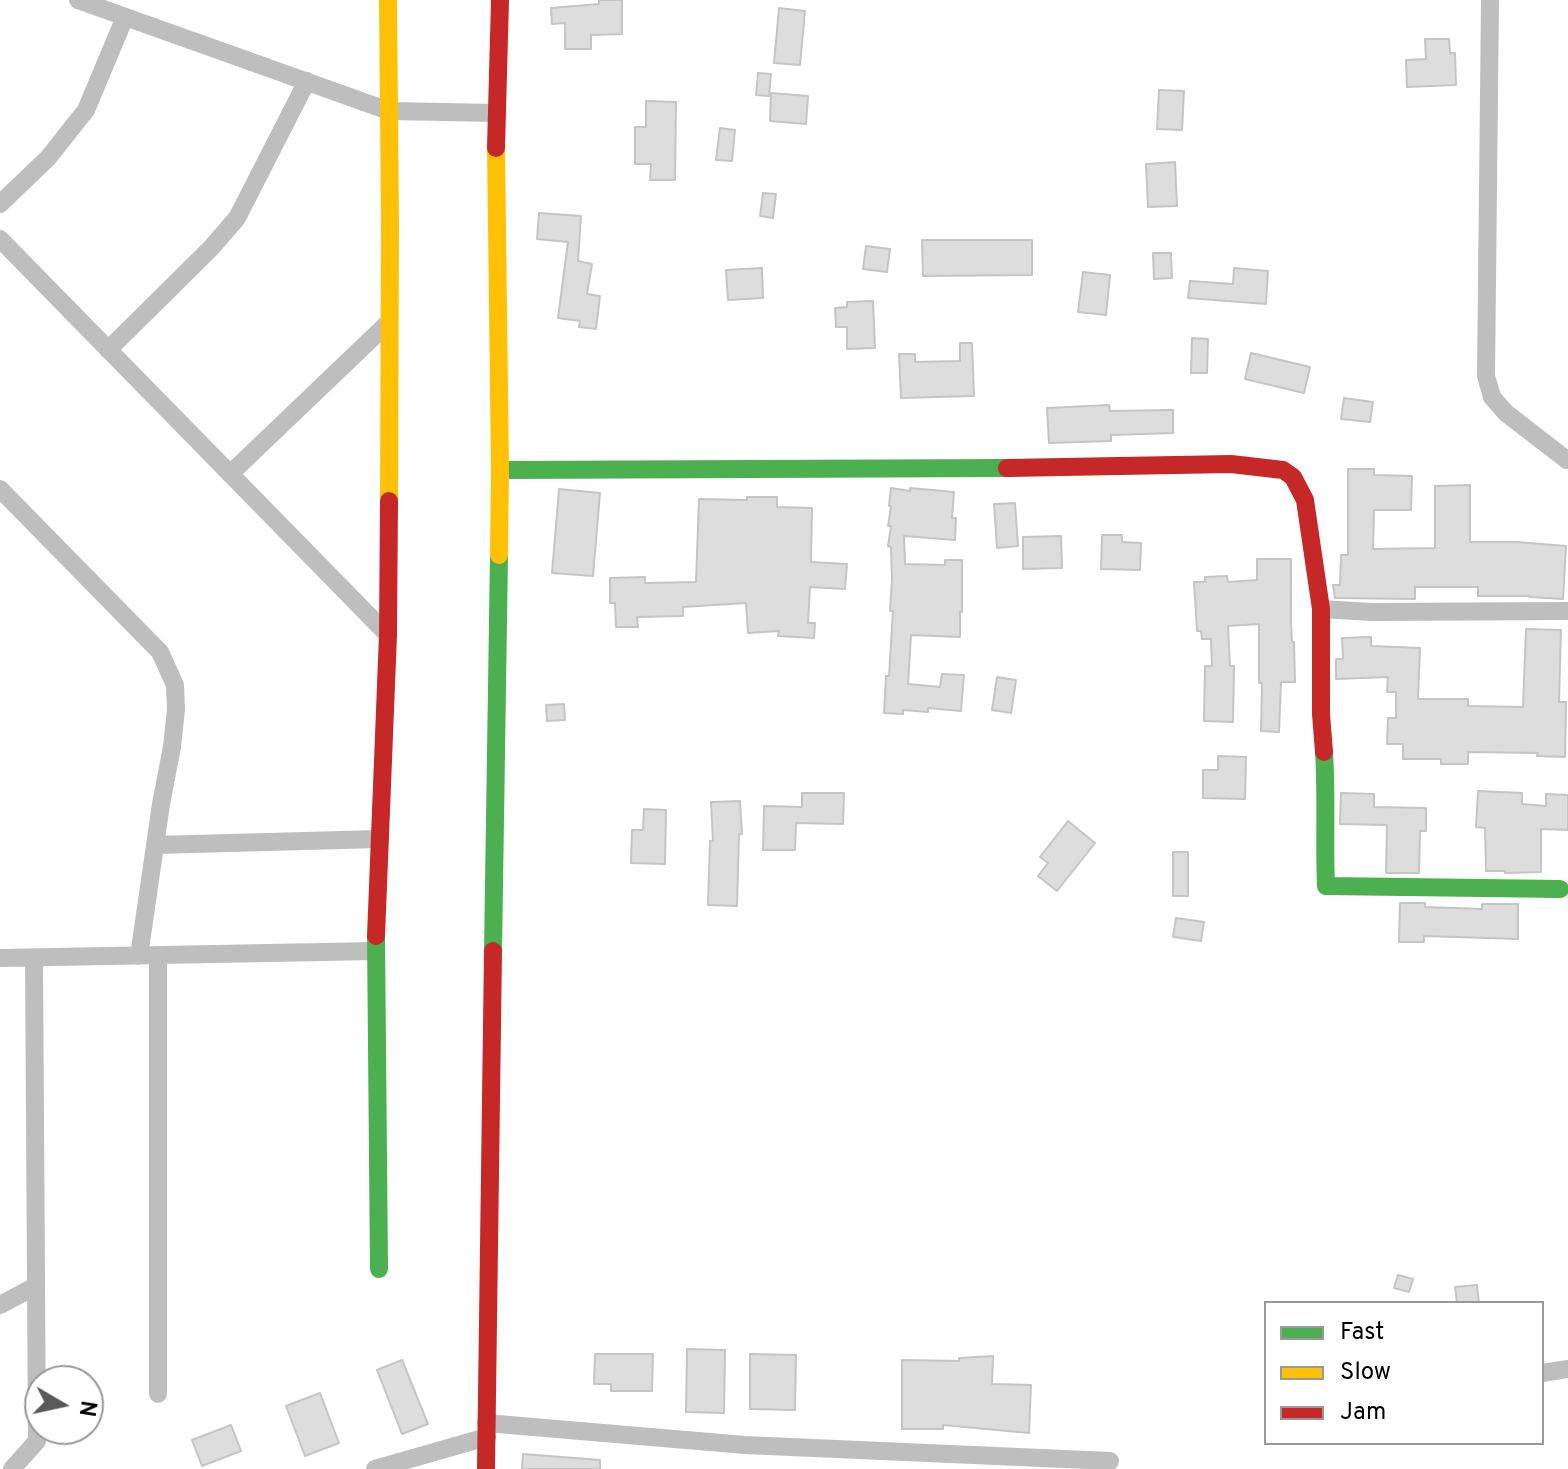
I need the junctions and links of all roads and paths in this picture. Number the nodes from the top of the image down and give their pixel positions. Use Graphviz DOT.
graph roads {
  1 [pos="78,0"];
  2 [pos="388,0"];
  3 [pos="500,0"];
  4 [pos="1490,0"];
  5 [pos="125,17"];
  6 [pos="307,81"];
  7 [pos="389,111"];
  8 [pos="496,113"];
  9 [pos="0,204"];
  10 [pos="0,239"];
  11 [pos="389,322"];
  12 [pos="108,350"];
  13 [pos="1567,460"];
  14 [pos="500,470"];
  15 [pos="230,474"];
  16 [pos="0,489"];
  17 [pos="1321,609"];
  18 [pos="1568,611"];
  19 [pos="388,635"];
  20 [pos="379,839"];
  21 [pos="155,845"];
  22 [pos="1560,889"];
  23 [pos="376,951"];
  24 [pos="149,956"];
  25 [pos="0,958"];
  26 [pos="34,958"];
  27 [pos="379,1269"];
  28 [pos="36,1286"];
  29 [pos="0,1305"];
  30 [pos="1568,1369"];
  31 [pos="1544,1373"];
  32 [pos="158,1394"];
  33 [pos="486,1430"];
  34 [pos="1110,1461"];
  35 [pos="12,1469"];
  36 [pos="375,1469"];
  37 [pos="486,1469"];
  1 -- 5 [label="street"];
  2 -- 7 [label="street"];
  3 -- 8 [label="street"];
  4 -- 13 [label="street"];
  5 -- 6 [label="street"];
  5 -- 9 [label="street"];
  6 -- 7 [label="street"];
  6 -- 12 [label="street"];
  7 -- 8 [label="street"];
  7 -- 11 [label="street"];
  8 -- 14 [label="street"];
  10 -- 12 [label="street"];
  11 -- 15 [label="street"];
  11 -- 19 [label="street"];
  12 -- 15 [label="street"];
  14 -- 17 [label="street"];
  14 -- 33 [label="street"];
  15 -- 19 [label="street"];
  16 -- 21 [label="street"];
  17 -- 18 [label="street"];
  17 -- 22 [label="street"];
  19 -- 20 [label="street"];
  20 -- 21 [label="street"];
  20 -- 23 [label="street"];
  21 -- 24 [label="street"];
  23 -- 24 [label="street"];
  23 -- 27 [label="street"];
  24 -- 26 [label="street"];
  24 -- 32 [label="street"];
  25 -- 26 [label="street"];
  26 -- 28 [label="street"];
  28 -- 29 [label="street"];
  28 -- 35 [label="street"];
  30 -- 31 [label="street"];
  33 -- 34 [label="street"];
  33 -- 36 [label="street"];
  33 -- 37 [label="street"];
}
